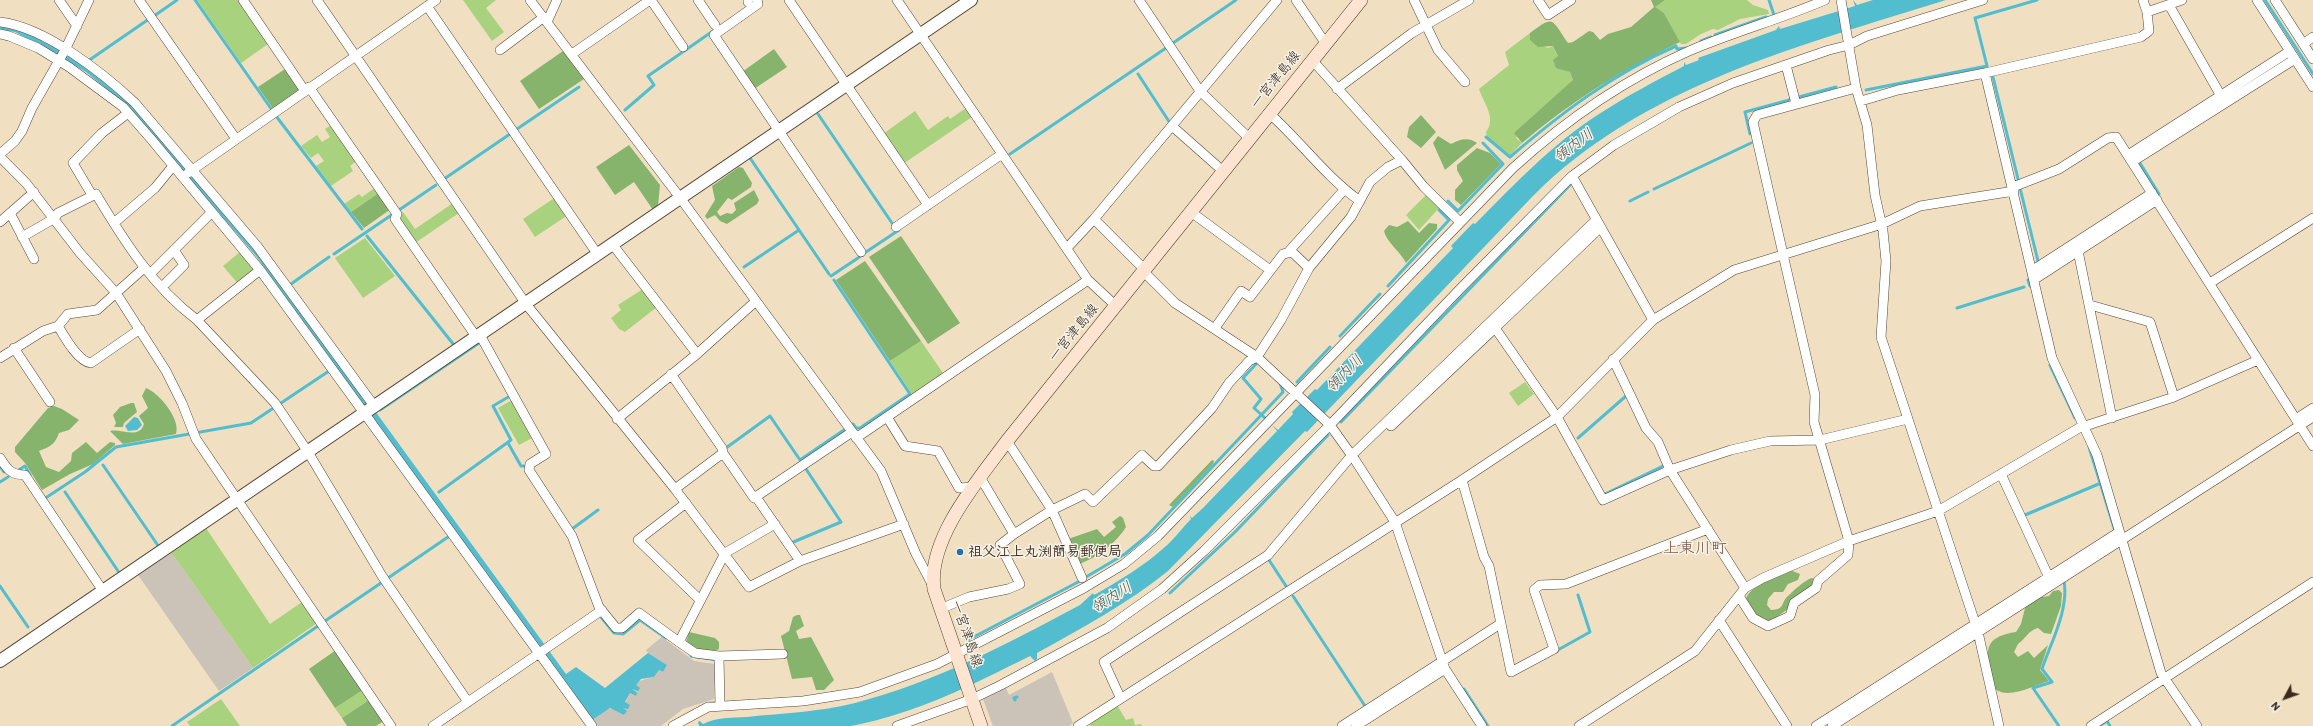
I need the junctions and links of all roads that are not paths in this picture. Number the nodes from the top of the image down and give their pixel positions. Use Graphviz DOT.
graph roads {
  1 [pos="58,0"];
  2 [pos="89,0"];
  3 [pos="139,0"];
  4 [pos="243,0"];
  5 [pos="317,0"];
  6 [pos="436,0"];
  7 [pos="530,0"];
  8 [pos="557,0"];
  9 [pos="650,0"];
  10 [pos="698,0"];
  11 [pos="789,0"];
  12 [pos="897,0"];
  13 [pos="971,0"];
  14 [pos="1139,0"];
  15 [pos="1277,0"];
  16 [pos="1296,0"];
  17 [pos="1361,0"];
  18 [pos="1414,0"];
  19 [pos="1469,0"];
  20 [pos="1538,0"];
  21 [pos="1571,0"];
  22 [pos="1825,0"];
  23 [pos="1841,0"];
  24 [pos="1983,0"];
  25 [pos="2143,0"];
  26 [pos="2182,0"];
  27 [pos="2257,0"];
  28 [pos="2275,0"];
  29 [pos="751,1"];
  30 [pos="2169,5"];
  31 [pos="427,6"];
  32 [pos="2147,12"];
  33 [pos="545,20"];
  34 [pos="0,22"];
  35 [pos="1426,24"];
  36 [pos="715,25"];
  37 [pos="77,26"];
  38 [pos="0,34"];
  39 [pos="920,35"];
  40 [pos="2313,37"];
  41 [pos="1848,43"];
  42 [pos="1326,44"];
  43 [pos="2308,46"];
  44 [pos="684,47"];
  45 [pos="500,50"];
  46 [pos="572,54"];
  47 [pos="62,55"];
  48 [pos="2292,55"];
  49 [pos="355,56"];
  50 [pos="2313,59"];
  51 [pos="1313,61"];
  52 [pos="1786,65"];
  53 [pos="1985,73"];
  54 [pos="1465,82"];
  55 [pos="846,85"];
  56 [pos="2313,87"];
  57 [pos="1856,88"];
  58 [pos="307,89"];
  59 [pos="1337,89"];
  60 [pos="1200,91"];
  61 [pos="2221,96"];
  62 [pos="1861,100"];
  63 [pos="1796,104"];
  64 [pos="128,113"];
  65 [pos="1270,114"];
  66 [pos="1172,126"];
  67 [pos="779,131"];
  68 [pos="236,139"];
  69 [pos="1250,139"];
  70 [pos="1002,154"];
  71 [pos="0,156"];
  72 [pos="2130,159"];
  73 [pos="1402,160"];
  74 [pos="173,166"];
  75 [pos="1224,172"];
  76 [pos="188,173"];
  77 [pos="1572,176"];
  78 [pos="2013,189"];
  79 [pos="1344,190"];
  80 [pos="34,192"];
  81 [pos="92,195"];
  82 [pos="2154,197"];
  83 [pos="681,198"];
  84 [pos="1360,201"];
  85 [pos="928,205"];
  86 [pos="212,212"];
  87 [pos="1191,212"];
  88 [pos="10,213"];
  89 [pos="55,218"];
  90 [pos="2313,218"];
  91 [pos="1094,219"];
  92 [pos="0,222"];
  93 [pos="1460,222"];
  94 [pos="114,223"];
  95 [pos="1598,224"];
  96 [pos="1882,224"];
  97 [pos="896,227"];
  98 [pos="22,237"];
  99 [pos="613,245"];
  100 [pos="1067,248"];
  101 [pos="174,250"];
  102 [pos="2078,251"];
  103 [pos="861,252"];
  104 [pos="1292,252"];
  105 [pos="598,255"];
  106 [pos="1782,255"];
  107 [pos="34,259"];
  108 [pos="1310,268"];
  109 [pos="260,270"];
  110 [pos="1270,270"];
  111 [pos="147,271"];
  112 [pos="1144,271"];
  113 [pos="2034,275"];
  114 [pos="1088,280"];
  115 [pos="2210,284"];
  116 [pos="162,287"];
  117 [pos="116,293"];
  118 [pos="756,301"];
  119 [pos="526,304"];
  120 [pos="2090,305"];
  121 [pos="1116,306"];
  122 [pos="198,320"];
  123 [pos="1653,320"];
  124 [pos="58,326"];
  125 [pos="1215,328"];
  126 [pos="1495,328"];
  127 [pos="140,329"];
  128 [pos="479,337"];
  129 [pos="14,348"];
  130 [pos="697,354"];
  131 [pos="1257,356"];
  132 [pos="0,358"];
  133 [pos="1613,359"];
  134 [pos="2258,360"];
  135 [pos="672,374"];
  136 [pos="1298,394"];
  137 [pos="2174,397"];
  138 [pos="50,402"];
  139 [pos="2313,408"];
  140 [pos="370,411"];
  141 [pos="887,417"];
  142 [pos="1557,417"];
  143 [pos="2313,417"];
  144 [pos="617,418"];
  145 [pos="2112,418"];
  146 [pos="1908,419"];
  147 [pos="2298,422"];
  148 [pos="1329,424"];
  149 [pos="2085,426"];
  150 [pos="854,435"];
  151 [pos="1820,440"];
  152 [pos="1007,441"];
  153 [pos="2313,446"];
  154 [pos="308,452"];
  155 [pos="723,453"];
  156 [pos="1353,457"];
  157 [pos="0,458"];
  158 [pos="1670,470"];
  159 [pos="2001,474"];
  160 [pos="1462,480"];
  161 [pos="977,482"];
  162 [pos="675,489"];
  163 [pos="756,497"];
  164 [pos="237,500"];
  165 [pos="686,503"];
  166 [pos="1052,510"];
  167 [pos="1938,511"];
  168 [pos="1394,522"];
  169 [pos="775,524"];
  170 [pos="904,524"];
  171 [pos="1708,529"];
  172 [pos="1014,534"];
  173 [pos="2121,536"];
  174 [pos="1849,541"];
  175 [pos="725,553"];
  176 [pos="800,561"];
  177 [pos="1082,578"];
  178 [pos="2050,581"];
  179 [pos="2313,582"];
  180 [pos="1745,588"];
  181 [pos="934,589"];
  182 [pos="103,591"];
  183 [pos="1739,596"];
  184 [pos="700,600"];
  185 [pos="940,609"];
  186 [pos="602,610"];
  187 [pos="1719,620"];
  188 [pos="1500,624"];
  189 [pos="1977,628"];
  190 [pos="679,642"];
  191 [pos="543,651"];
  192 [pos="783,654"];
  193 [pos="956,655"];
  194 [pos="719,656"];
  195 [pos="0,661"];
  196 [pos="1444,665"];
  197 [pos="2165,679"];
  198 [pos="1120,697"];
  199 [pos="972,699"];
  200 [pos="468,702"];
  201 [pos="720,706"];
  202 [pos="391,726"];
  203 [pos="433,726"];
  204 [pos="592,726"];
  205 [pos="673,726"];
  206 [pos="897,726"];
  207 [pos="981,726"];
  208 [pos="1078,726"];
  209 [pos="1342,726"];
  210 [pos="1356,726"];
  211 [pos="1482,726"];
  212 [pos="1579,726"];
  213 [pos="1787,726"];
  214 [pos="1816,726"];
  215 [pos="1832,726"];
  216 [pos="1999,726"];
  217 [pos="2091,726"];
  218 [pos="2197,726"];
  1 -- 37 [label="street"];
  2 -- 37 [label="street"];
  3 -- 68 [label="street"];
  4 -- 58 [label="street"];
  5 -- 49 [label="street"];
  6 -- 31 [label="street"];
  7 -- 33 [label="street"];
  8 -- 33 [label="street"];
  9 -- 44 [label="street"];
  9 -- 46 [label="street"];
  10 -- 36 [label="street"];
  11 -- 55 [label="street"];
  12 -- 39 [label="street"];
  13 -- 39 [label="street"];
  14 -- 60 [label="street"];
  15 -- 60 [label="street"];
  16 -- 42 [label="street"];
  17 -- 42 [label="main road, 一宮津島線"];
  18 -- 35 [label="street"];
  19 -- 35 [label="street"];
  20 -- 21 [label="street"];
  22 -- 93 [label="street"];
  23 -- 41 [label="street"];
  24 -- 41 [label="street"];
  25 -- 32 [label="street"];
  26 -- 30 [label="street"];
  27 -- 48 [label="street"];
  28 -- 43 [label="street"];
  29 -- 67 [label="street"];
  30 -- 32 [label="street"];
  30 -- 61 [label="street"];
  31 -- 49 [label="street"];
  31 -- 105 [label="street"];
  32 -- 53 [label="street"];
  33 -- 45 [label="street"];
  33 -- 46 [label="street"];
  34 -- 47 [label="street"];
  35 -- 54 [label="street"];
  35 -- 59 [label="street"];
  37 -- 47 [label="street"];
  38 -- 47 [label="street"];
  39 -- 55 [label="street"];
  39 -- 70 [label="street"];
  40 -- 43 [label="street"];
  41 -- 52 [label="street"];
  41 -- 57 [label="street"];
  42 -- 51 [label="main road, 一宮津島線"];
  43 -- 50 [label="street"];
  46 -- 83 [label="street"];
  47 -- 64 [label="street"];
  47 -- 71 [label="street"];
  47 -- 76 [label="street"];
  48 -- 56 [label="street"];
  48 -- 61 [label="street"];
  48 -- 72 [label="street"];
  49 -- 58 [label="street"];
  49 -- 119 [label="street"];
  51 -- 59 [label="street"];
  51 -- 65 [label="main road, 一宮津島線"];
  52 -- 63 [label="street"];
  52 -- 77 [label="street"];
  53 -- 62 [label="street"];
  53 -- 78 [label="street"];
  55 -- 67 [label="street"];
  55 -- 85 [label="street"];
  57 -- 62 [label="street"];
  57 -- 63 [label="street"];
  58 -- 68 [label="street"];
  58 -- 128 [label="street"];
  59 -- 73 [label="street"];
  60 -- 66 [label="street"];
  60 -- 69 [label="street"];
  61 -- 72 [label="street"];
  62 -- 96 [label="street"];
  63 -- 106 [label="street"];
  64 -- 74 [label="street"];
  64 -- 81 [label="street"];
  65 -- 69 [label="main road, 一宮津島線"];
  65 -- 79 [label="street"];
  66 -- 75 [label="street"];
  66 -- 91 [label="street"];
  67 -- 83 [label="street"];
  67 -- 103 [label="street"];
  68 -- 76 [label="street"];
  69 -- 75 [label="main road, 一宮津島線"];
  70 -- 85 [label="street"];
  70 -- 100 [label="street"];
  71 -- 80 [label="street"];
  72 -- 78 [label="street"];
  72 -- 82 [label="street"];
  73 -- 84 [label="street"];
  73 -- 93 [label="street"];
  74 -- 76 [label="street"];
  74 -- 94 [label="street"];
  75 -- 87 [label="main road, 一宮津島線"];
  76 -- 86 [label="street"];
  76 -- 140 [label="street"];
  77 -- 95 [label="street"];
  77 -- 148 [label="street"];
  78 -- 96 [label="street"];
  78 -- 113 [label="street"];
  79 -- 84 [label="street"];
  79 -- 104 [label="street"];
  80 -- 88 [label="street"];
  80 -- 89 [label="street"];
  81 -- 89 [label="street"];
  81 -- 94 [label="street"];
  82 -- 102 [label="street"];
  82 -- 113 [label="street"];
  82 -- 115 [label="street"];
  83 -- 99 [label="street"];
  83 -- 118 [label="street"];
  84 -- 108 [label="street"];
  85 -- 97 [label="street"];
  86 -- 101 [label="street"];
  86 -- 109 [label="street"];
  87 -- 110 [label="street"];
  87 -- 112 [label="main road, 一宮津島線"];
  88 -- 92 [label="street"];
  88 -- 98 [label="street"];
  89 -- 98 [label="street"];
  89 -- 117 [label="street"];
  90 -- 115 [label="street"];
  91 -- 100 [label="street"];
  91 -- 112 [label="street"];
  93 -- 136 [label="street"];
  94 -- 111 [label="street"];
  95 -- 123 [label="street"];
  95 -- 126 [label="street"];
  95 -- 156 [label="street"];
  96 -- 106 [label="street"];
  96 -- 146 [label="street"];
  98 -- 107 [label="street"];
  99 -- 105 [label="street"];
  99 -- 130 [label="street"];
  100 -- 114 [label="street"];
  101 -- 111 [label="street"];
  101 -- 116 [label="street"];
  102 -- 113 [label="street"];
  102 -- 120 [label="street"];
  104 -- 108 [label="street"];
  104 -- 110 [label="street"];
  105 -- 119 [label="street"];
  106 -- 123 [label="street"];
  106 -- 151 [label="street"];
  108 -- 131 [label="street"];
  109 -- 122 [label="street"];
  109 -- 140 [label="street"];
  110 -- 125 [label="street"];
  111 -- 116 [label="street"];
  111 -- 117 [label="street"];
  112 -- 121 [label="main road, 一宮津島線"];
  112 -- 125 [label="street"];
  113 -- 149 [label="street"];
  114 -- 121 [label="street"];
  114 -- 141 [label="street"];
  115 -- 134 [label="street"];
  116 -- 122 [label="street"];
  117 -- 124 [label="street"];
  117 -- 127 [label="street"];
  118 -- 130 [label="street"];
  118 -- 150 [label="street"];
  119 -- 128 [label="street"];
  119 -- 144 [label="street"];
  120 -- 137 [label="street"];
  120 -- 145 [label="street"];
  121 -- 152 [label="main road, 一宮津島線"];
  122 -- 154 [label="street"];
  123 -- 133 [label="street"];
  124 -- 127 [label="street"];
  124 -- 129 [label="street"];
  125 -- 131 [label="street"];
  126 -- 142 [label="street"];
  126 -- 156 [label="street"];
  127 -- 164 [label="street"];
  128 -- 140 [label="street"];
  128 -- 186 [label="street"];
  129 -- 132 [label="street"];
  129 -- 138 [label="street"];
  130 -- 135 [label="street"];
  131 -- 136 [label="street"];
  131 -- 166 [label="street"];
  133 -- 142 [label="street"];
  133 -- 158 [label="street"];
  134 -- 137 [label="street"];
  134 -- 147 [label="street"];
  135 -- 144 [label="street"];
  135 -- 155 [label="street"];
  136 -- 148 [label="street"];
  136 -- 193 [label="street"];
  137 -- 145 [label="street"];
  139 -- 147 [label="street"];
  140 -- 154 [label="street"];
  140 -- 191 [label="street"];
  141 -- 150 [label="street"];
  141 -- 161 [label="street"];
  142 -- 158 [label="street"];
  142 -- 160 [label="street"];
  143 -- 147 [label="street"];
  144 -- 162 [label="street"];
  145 -- 149 [label="street"];
  146 -- 151 [label="street"];
  146 -- 167 [label="street"];
  147 -- 153 [label="street"];
  147 -- 173 [label="street"];
  148 -- 156 [label="street"];
  148 -- 199 [label="street"];
  149 -- 159 [label="street"];
  149 -- 173 [label="street"];
  150 -- 163 [label="street"];
  150 -- 170 [label="street"];
  151 -- 158 [label="street"];
  151 -- 174 [label="street"];
  152 -- 161 [label="main road, 一宮津島線"];
  152 -- 166 [label="street"];
  154 -- 164 [label="street"];
  154 -- 200 [label="street"];
  155 -- 162 [label="street"];
  155 -- 163 [label="street"];
  156 -- 168 [label="street"];
  156 -- 198 [label="street"];
  157 -- 182 [label="street"];
  158 -- 171 [label="street"];
  159 -- 167 [label="street"];
  159 -- 178 [label="street"];
  160 -- 168 [label="street"];
  160 -- 188 [label="street"];
  161 -- 172 [label="street"];
  161 -- 181 [label="main road, 一宮津島線"];
  162 -- 165 [label="street"];
  163 -- 169 [label="street"];
  164 -- 182 [label="street"];
  164 -- 202 [label="street"];
  165 -- 175 [label="street"];
  165 -- 184 [label="street"];
  166 -- 172 [label="street"];
  166 -- 177 [label="street"];
  167 -- 174 [label="street"];
  167 -- 189 [label="street"];
  168 -- 196 [label="street"];
  168 -- 198 [label="street"];
  169 -- 175 [label="street"];
  169 -- 176 [label="street"];
  170 -- 176 [label="street"];
  170 -- 181 [label="street"];
  171 -- 180 [label="street"];
  171 -- 188 [label="street"];
  172 -- 185 [label="street"];
  173 -- 178 [label="street"];
  173 -- 197 [label="street"];
  174 -- 180 [label="street"];
  174 -- 183 [label="street"];
  175 -- 176 [label="street"];
  175 -- 184 [label="street"];
  178 -- 189 [label="street"];
  179 -- 197 [label="street"];
  180 -- 183 [label="street"];
  181 -- 185 [label="main road, 一宮津島線"];
  182 -- 195 [label="street"];
  183 -- 187 [label="street"];
  184 -- 190 [label="street"];
  185 -- 193 [label="main road, 一宮津島線"];
  186 -- 190 [label="street"];
  186 -- 191 [label="street"];
  187 -- 212 [label="street"];
  187 -- 213 [label="street"];
  188 -- 196 [label="street"];
  189 -- 214 [label="street"];
  189 -- 215 [label="street"];
  189 -- 216 [label="street"];
  190 -- 194 [label="street"];
  191 -- 200 [label="street"];
  191 -- 204 [label="street"];
  192 -- 194 [label="street"];
  193 -- 199 [label="main road, 一宮津島線"];
  193 -- 201 [label="street"];
  194 -- 201 [label="street"];
  196 -- 209 [label="street"];
  196 -- 210 [label="street"];
  196 -- 211 [label="street"];
  197 -- 217 [label="street"];
  197 -- 218 [label="street"];
  198 -- 208 [label="street"];
  199 -- 206 [label="street"];
  199 -- 207 [label="main road, 一宮津島線"];
  200 -- 203 [label="street"];
  201 -- 205 [label="street"];
}
